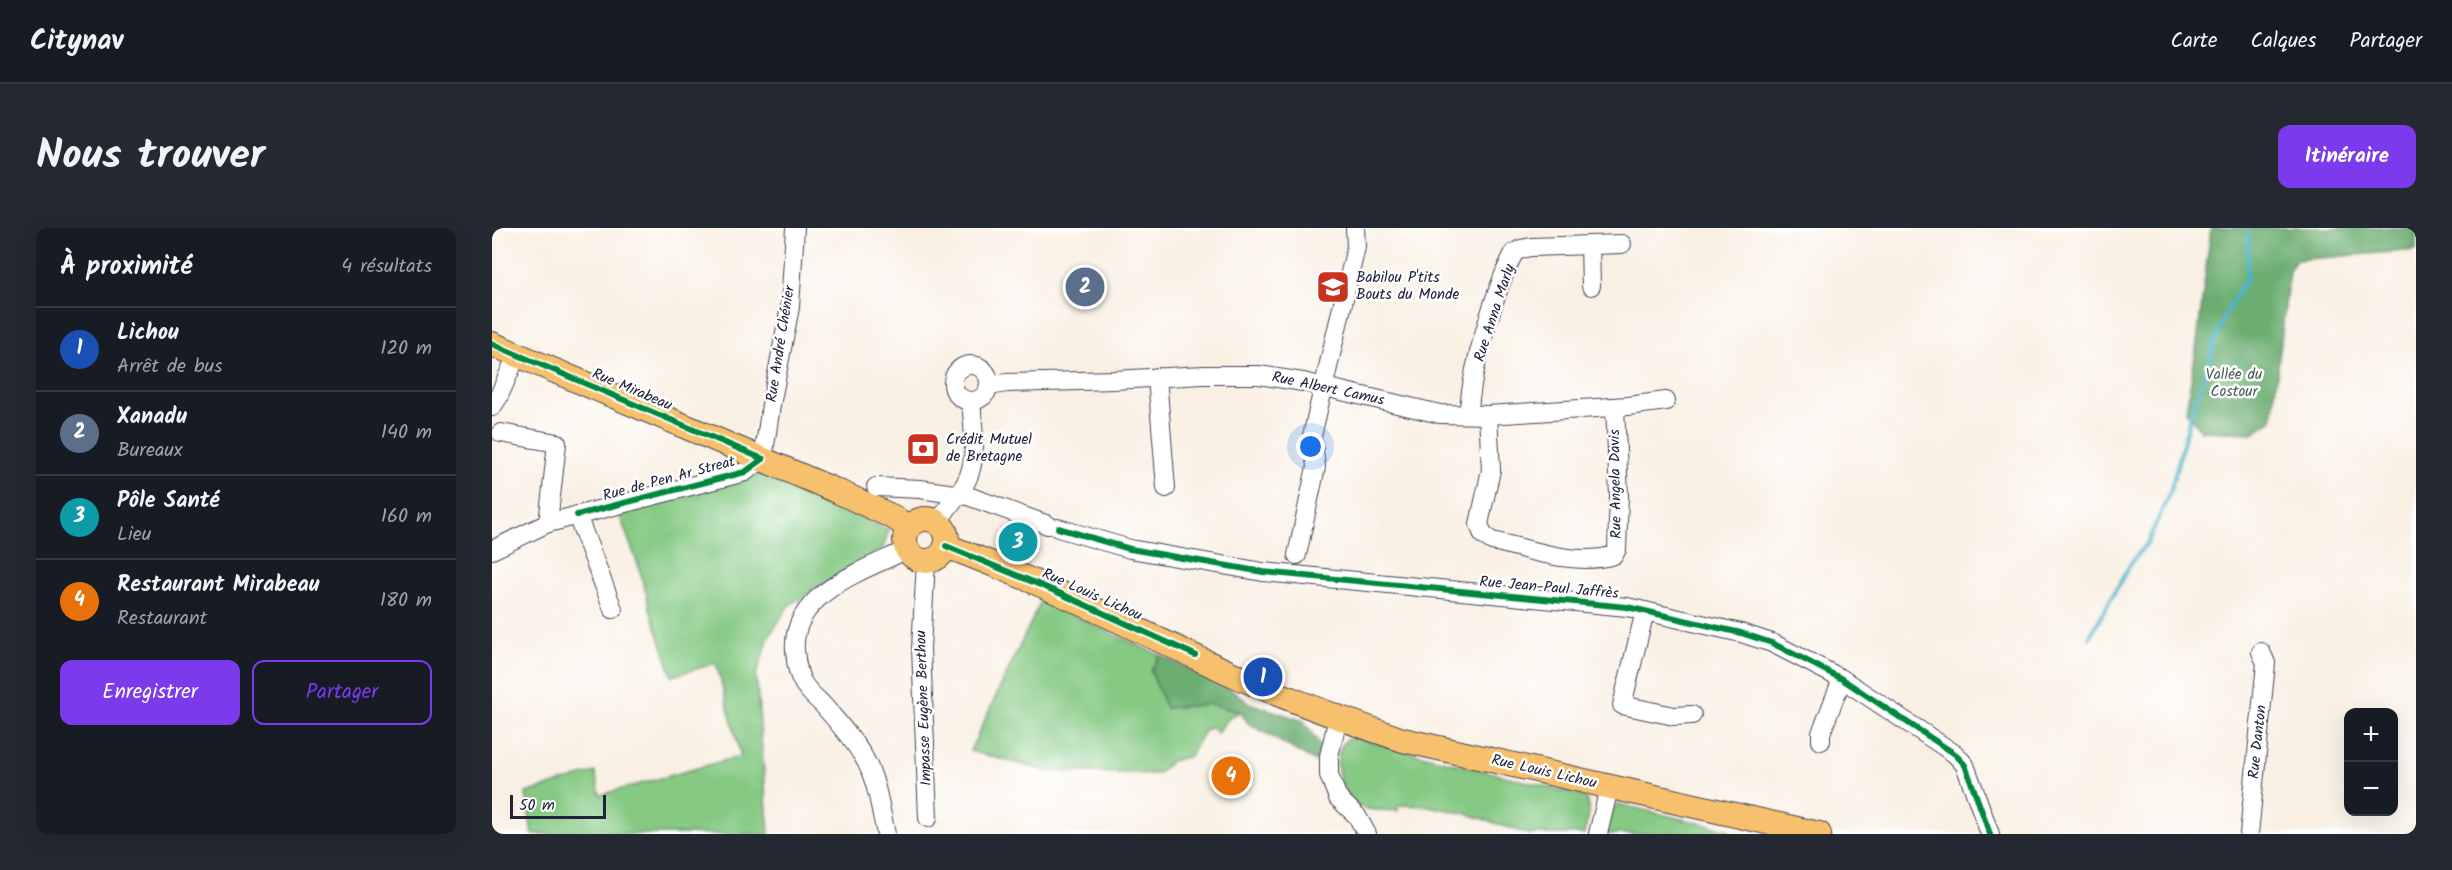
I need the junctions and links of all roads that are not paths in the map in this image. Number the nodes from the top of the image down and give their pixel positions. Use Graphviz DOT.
graph roads {
  1 [pos="795,228"];
  2 [pos="1355,228"];
  3 [pos="1622,244"];
  4 [pos="1590,245"];
  5 [pos="1591,285"];
  6 [pos="492,344"];
  7 [pos="517,355"];
  8 [pos="1158,377"];
  9 [pos="989,386"];
  10 [pos="1323,386"];
  11 [pos="1666,400"];
  12 [pos="971,401"];
  13 [pos="492,407"];
  14 [pos="1615,407"];
  15 [pos="1479,414"];
  16 [pos="501,433"];
  17 [pos="764,459"];
  18 [pos="876,487"];
  19 [pos="1166,488"];
  20 [pos="957,495"];
  21 [pos="577,515"];
  22 [pos="938,522"];
  23 [pos="548,523"];
  24 [pos="914,546"];
  25 [pos="946,546"];
  26 [pos="492,550"];
  27 [pos="1297,555"];
  28 [pos="613,609"];
  29 [pos="1645,611"];
  30 [pos="2261,652"];
  31 [pos="1842,679"];
  32 [pos="1692,716"];
  33 [pos="1338,718"];
  34 [pos="1821,741"];
  35 [pos="1609,788"];
  36 [pos="928,818"];
  37 [pos="886,834"];
  38 [pos="1367,834"];
  39 [pos="1598,834"];
  40 [pos="1819,834"];
  41 [pos="1990,834"];
  42 [pos="2249,834"];
  1 -- 17 [label="street, Rue André Chénier"];
  2 -- 10 [label="street"];
  3 -- 4 [label="street, Rue Anna Marly"];
  4 -- 5 [label="street"];
  4 -- 15 [label="street, Rue Anna Marly"];
  6 -- 7 [label="main road, Rue Mirabeau"];
  7 -- 13 [label="street"];
  7 -- 17 [label="main road, Rue Mirabeau"];
  8 -- 9 [label="street, Rue Albert Camus"];
  8 -- 10 [label="street, Rue Albert Camus"];
  8 -- 19 [label="street"];
  9 -- 12 [label="street"];
  9 -- 12 [label="street"];
  10 -- 15 [label="street, Rue Albert Camus"];
  10 -- 27 [label="street"];
  11 -- 14 [label="street, Rue Albert Camus"];
  12 -- 20 [label="street"];
  14 -- 15 [label="street, Rue Albert Camus"];
  14 -- 15 [label="street, Rue Angela Davis"];
  16 -- 23 [label="street"];
  17 -- 21 [label="street, Rue de Pen Ar Streat"];
  17 -- 24 [label="main road"];
  18 -- 20 [label="street, Rue Jean-Paul Jaffrès"];
  20 -- 22 [label="street"];
  20 -- 29 [label="street, Rue Jean-Paul Jaffrès"];
  21 -- 23 [label="street, Rue de Pen Ar Streat"];
  21 -- 28 [label="street"];
  22 -- 24 [label="main road"];
  22 -- 25 [label="main road"];
  23 -- 26 [label="street, Rue de Pen Ar Streat"];
  24 -- 25 [label="main road"];
  24 -- 36 [label="street, Impasse Eugène Berthou"];
  24 -- 37 [label="street"];
  25 -- 33 [label="main road, Rue Louis Lichou"];
  29 -- 31 [label="street, Rue Jean-Paul Jaffrès"];
  29 -- 32 [label="street"];
  30 -- 42 [label="street, Rue Danton"];
  31 -- 34 [label="street"];
  31 -- 41 [label="street, Rue Jean-Paul Jaffrès"];
  33 -- 35 [label="main road, Rue Louis Lichou"];
  33 -- 38 [label="street"];
  35 -- 39 [label="street"];
  35 -- 40 [label="main road, Rue Louis Lichou"];
}
